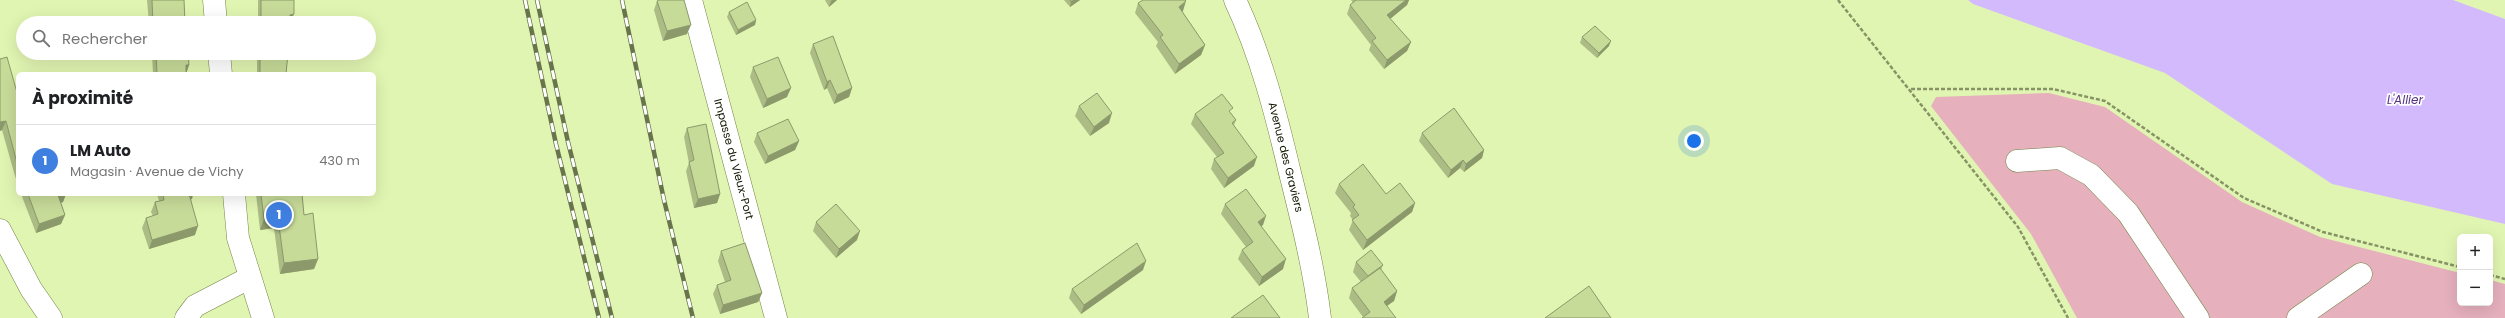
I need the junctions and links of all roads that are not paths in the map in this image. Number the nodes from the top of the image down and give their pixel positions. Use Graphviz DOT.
graph roads {
  1 [pos="214,0"];
  2 [pos="692,0"];
  3 [pos="1235,0"];
  4 [pos="215,16"];
  5 [pos="220,60"];
  6 [pos="222,72"];
  7 [pos="2017,161"];
  8 [pos="234,196"];
  9 [pos="0,230"];
  10 [pos="2361,274"];
  11 [pos="249,278"];
  12 [pos="51,318"];
  13 [pos="186,318"];
  14 [pos="263,318"];
  15 [pos="776,318"];
  16 [pos="1320,318"];
  17 [pos="2198,318"];
  18 [pos="2298,318"];
  1 -- 4 [label="street"];
  2 -- 15 [label="street, Impasse du Vieux-Port"];
  3 -- 16 [label="street, Avenue des Graviers"];
  5 -- 6 [label="street"];
  7 -- 17 [label="street"];
  8 -- 11 [label="street"];
  9 -- 12 [label="street"];
  10 -- 18 [label="street"];
  11 -- 13 [label="street"];
  11 -- 14 [label="street"];
}
